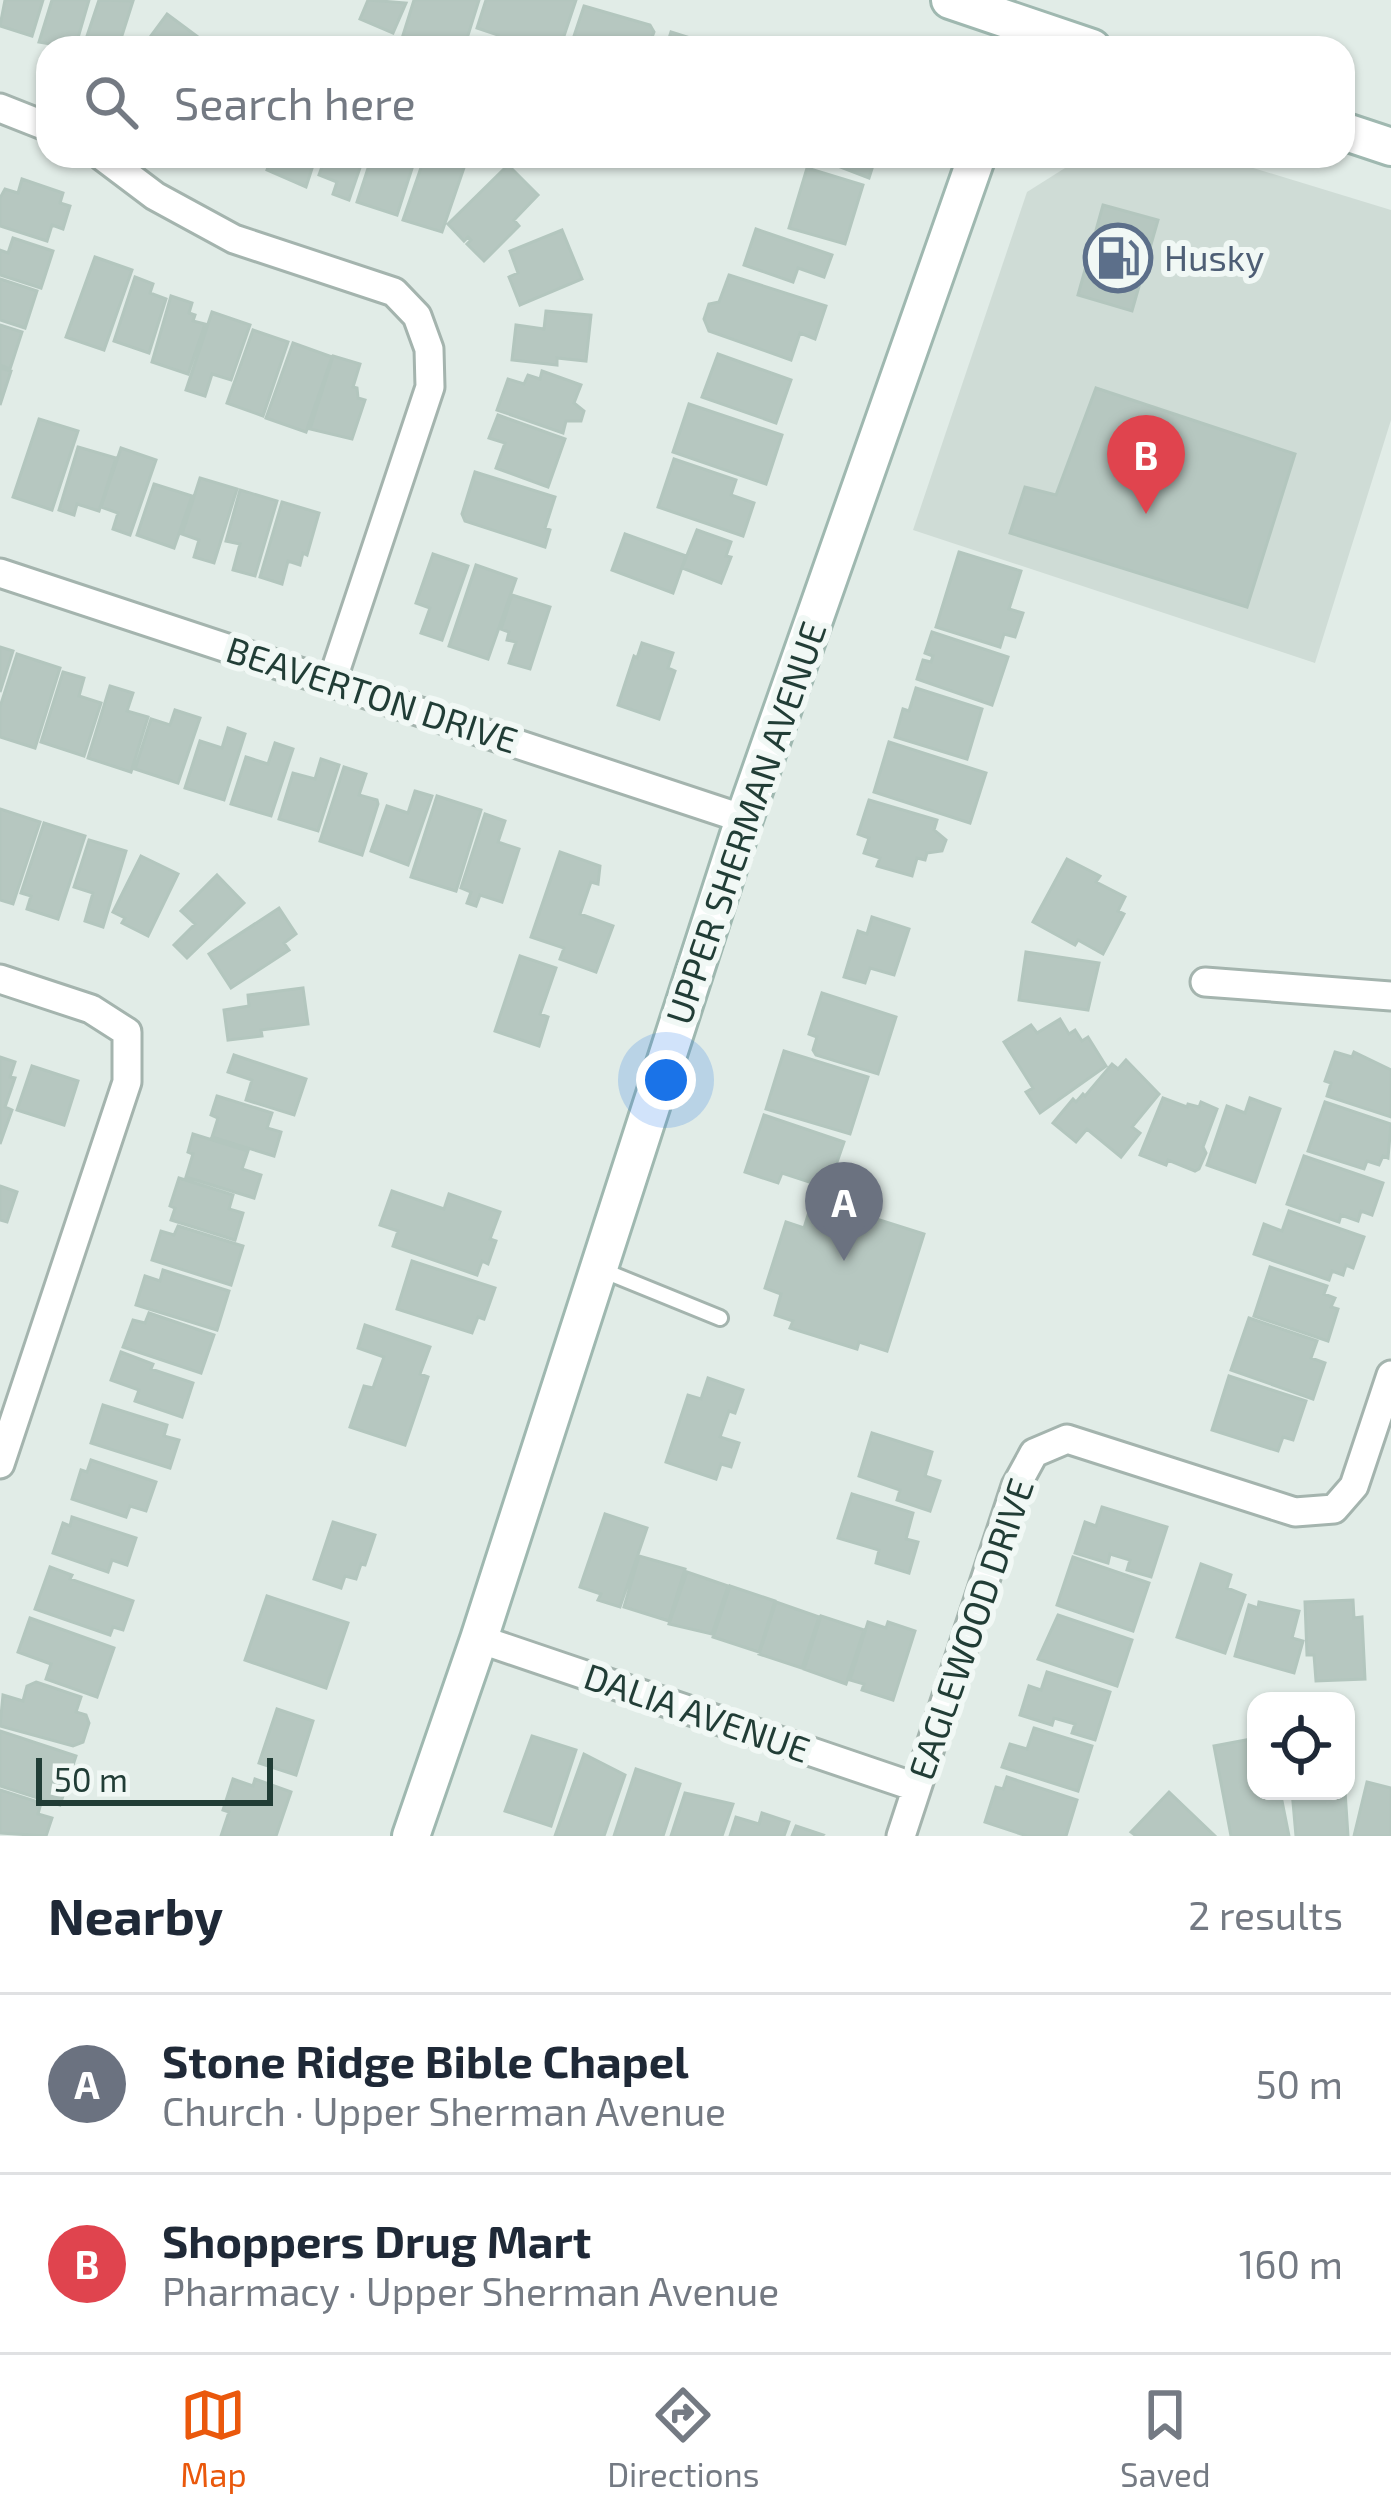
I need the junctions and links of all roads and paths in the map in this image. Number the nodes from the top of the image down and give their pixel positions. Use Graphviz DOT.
graph roads {
  1 [pos="950,0"];
  2 [pos="1020,24"];
  3 [pos="1056,36"];
  4 [pos="0,107"];
  5 [pos="36,123"];
  6 [pos="1355,135"];
  7 [pos="1391,147"];
  8 [pos="118,168"];
  9 [pos="973,168"];
  10 [pos="0,573"];
  11 [pos="332,681"];
  12 [pos="744,819"];
  13 [pos="0,979"];
  14 [pos="1205,982"];
  15 [pos="1391,995"];
  16 [pos="598,1269"];
  17 [pos="720,1318"];
  18 [pos="1391,1375"];
  19 [pos="0,1464"];
  20 [pos="479,1639"];
  21 [pos="915,1787"];
  22 [pos="411,1836"];
  23 [pos="901,1836"];
  1 -- 2 [label="main road"];
  2 -- 3 [label="main road"];
  4 -- 5 [label="street"];
  6 -- 7 [label="main road"];
  8 -- 11 [label="street"];
  9 -- 12 [label="main road, UPPER SHERMAN AVENUE"];
  10 -- 11 [label="street, BEAVERTON DRIVE"];
  11 -- 12 [label="street, BEAVERTON DRIVE"];
  12 -- 16 [label="main road, UPPER SHERMAN AVENUE"];
  13 -- 19 [label="street"];
  14 -- 15 [label="street"];
  16 -- 17 [label="lane"];
  16 -- 20 [label="main road, UPPER SHERMAN AVENUE"];
  18 -- 21 [label="street, EAGLEWOOD DRIVE"];
  20 -- 21 [label="street, DALIA AVENUE"];
  20 -- 22 [label="main road, UPPER SHERMAN AVENUE"];
  21 -- 23 [label="street, EAGLEWOOD DRIVE"];
}
